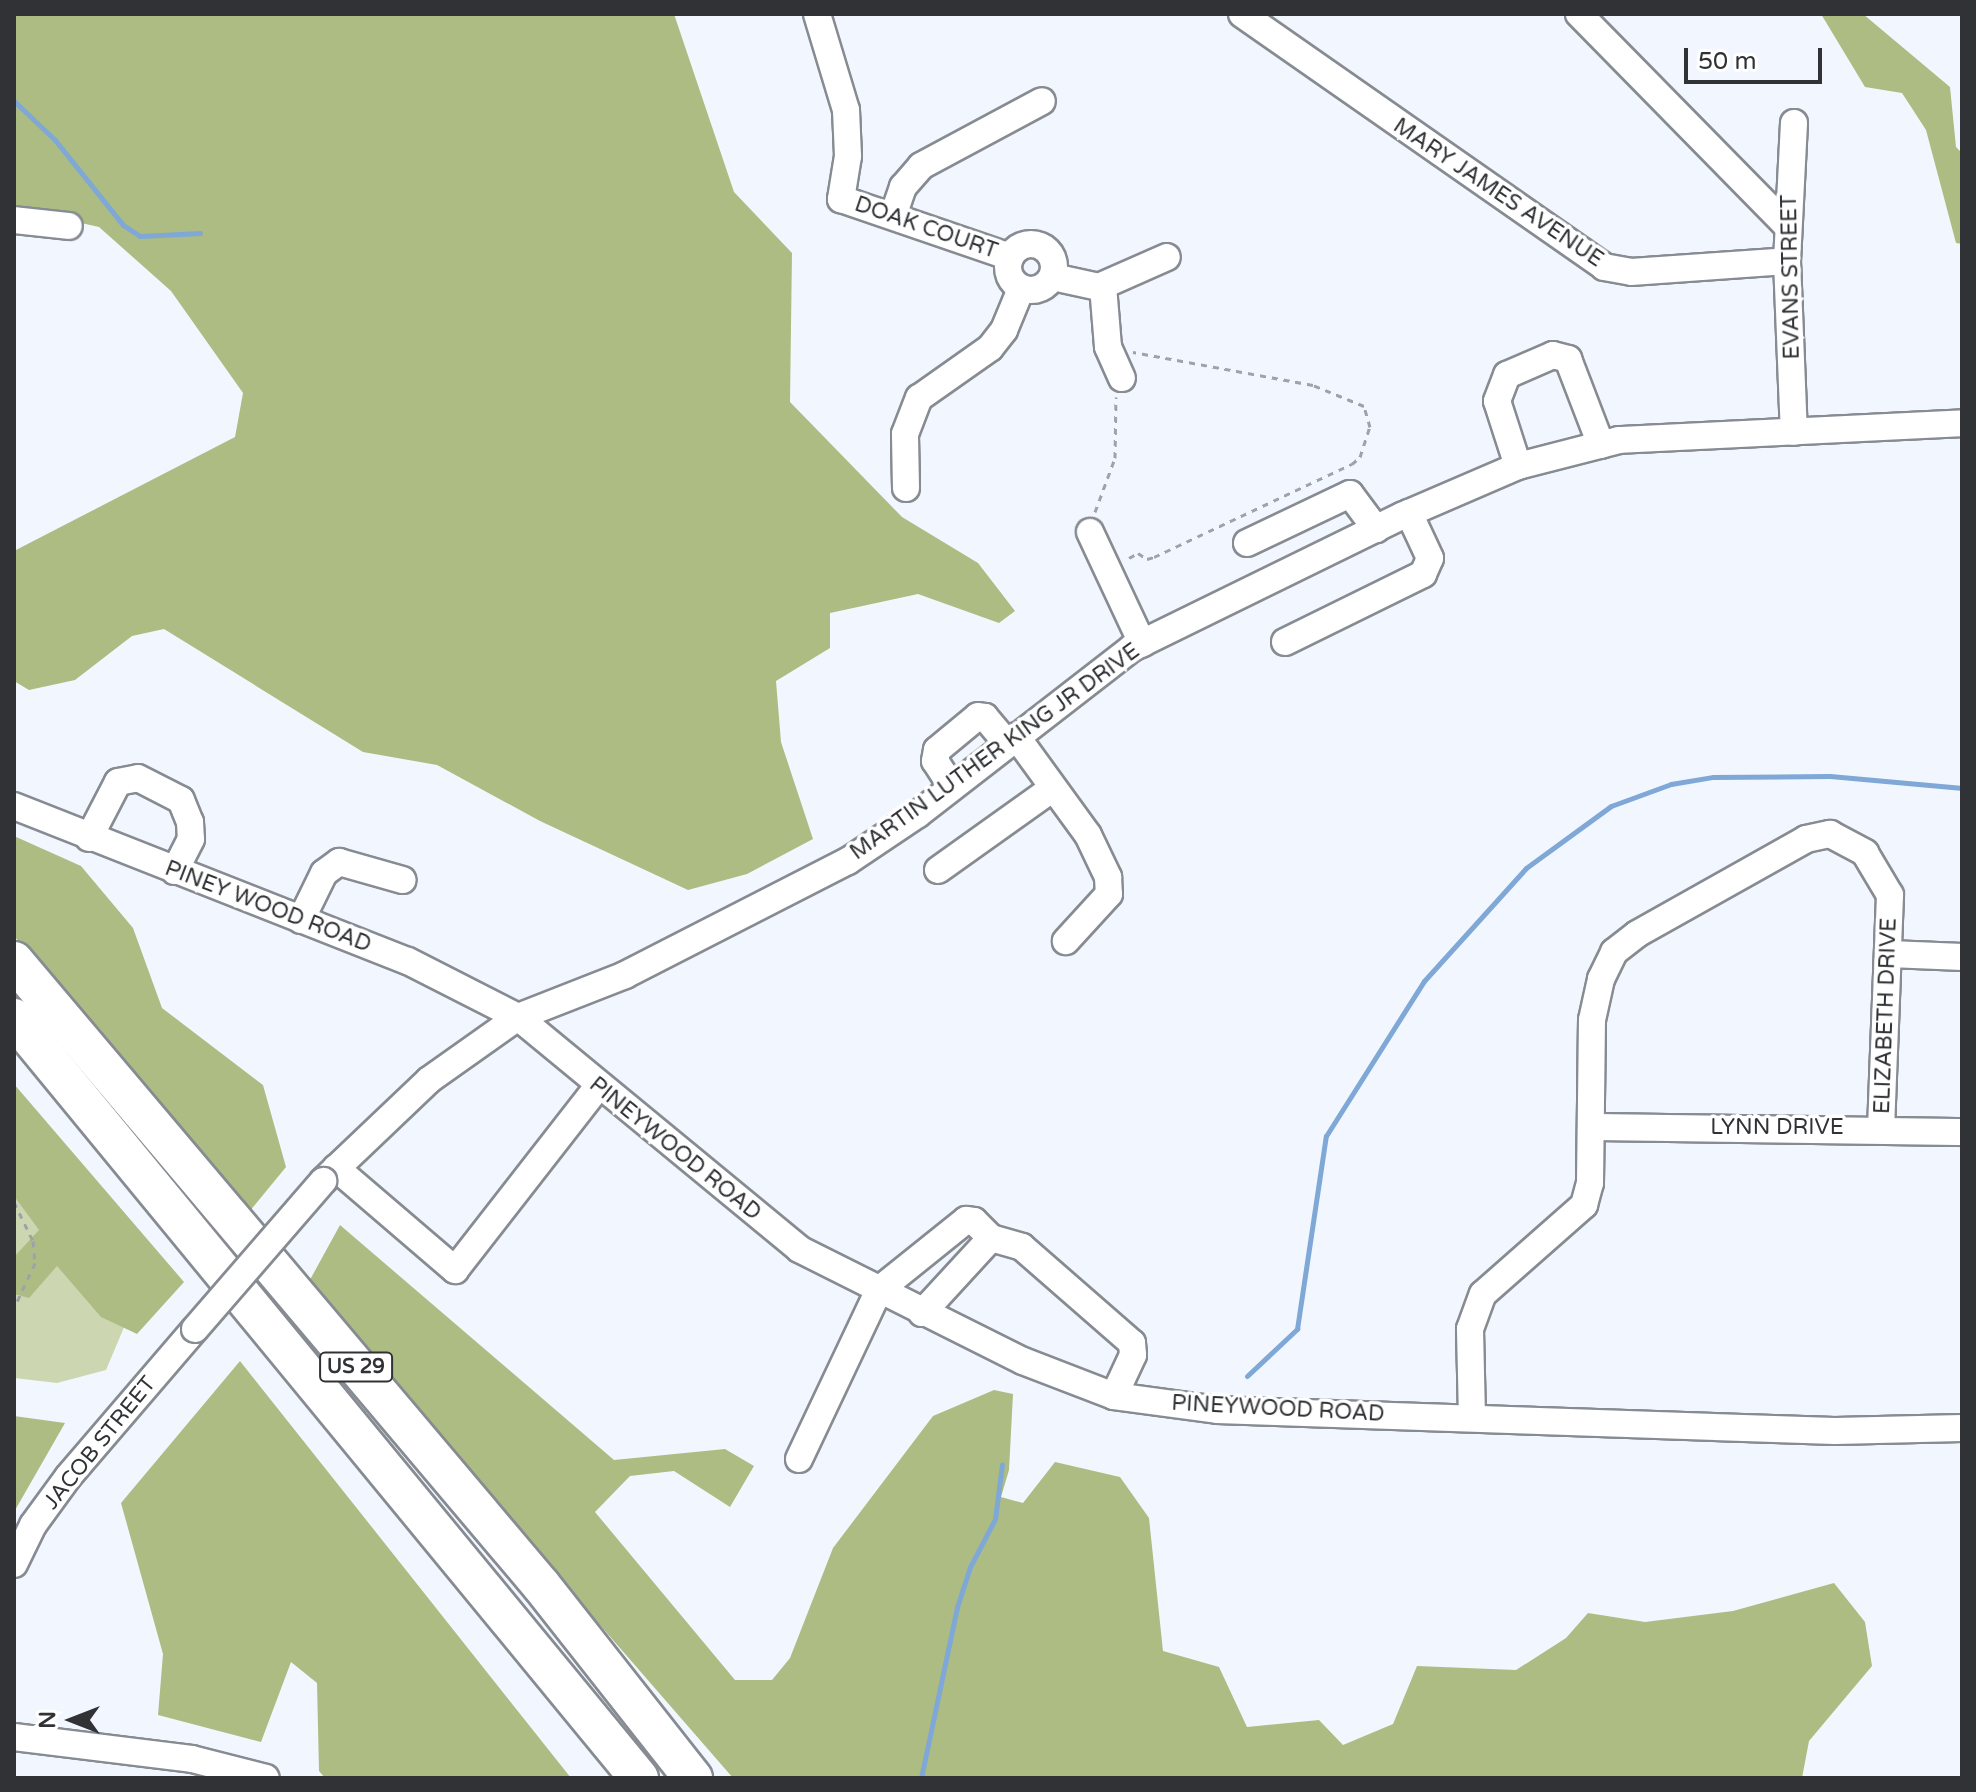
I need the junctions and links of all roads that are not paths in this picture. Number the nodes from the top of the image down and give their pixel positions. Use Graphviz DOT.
graph roads {
  1 [pos="817,14"];
  2 [pos="1242,14"];
  3 [pos="1579,14"];
  4 [pos="1042,101"];
  5 [pos="1794,123"];
  6 [pos="893,216"];
  7 [pos="14,220"];
  8 [pos="69,226"];
  9 [pos="1787,226"];
  10 [pos="1010,257"];
  11 [pos="1167,257"];
  12 [pos="1787,261"];
  13 [pos="1053,277"];
  14 [pos="1103,286"];
  15 [pos="1021,289"];
  16 [pos="1122,378"];
  17 [pos="1962,423"];
  18 [pos="1794,432"];
  19 [pos="1601,445"];
  20 [pos="1518,466"];
  21 [pos="906,488"];
  22 [pos="1409,513"];
  23 [pos="1376,529"];
  24 [pos="1090,532"];
  25 [pos="1247,543"];
  26 [pos="1285,642"];
  27 [pos="1142,643"];
  28 [pos="1011,740"];
  29 [pos="952,787"];
  30 [pos="1053,788"];
  31 [pos="14,806"];
  32 [pos="89,838"];
  33 [pos="938,870"];
  34 [pos="175,871"];
  35 [pos="402,880"];
  36 [pos="301,920"];
  37 [pos="1066,941"];
  38 [pos="1890,954"];
  39 [pos="1962,957"];
  40 [pos="14,961"];
  41 [pos="518,1017"];
  42 [pos="14,1018"];
  43 [pos="598,1086"];
  44 [pos="1591,1127"];
  45 [pos="1881,1128"];
  46 [pos="1962,1132"];
  47 [pos="330,1174"];
  48 [pos="991,1238"];
  49 [pos="879,1290"];
  50 [pos="922,1313"];
  51 [pos="195,1329"];
  52 [pos="1114,1396"];
  53 [pos="1472,1418"];
  54 [pos="1962,1428"];
  55 [pos="799,1459"];
  56 [pos="14,1564"];
  57 [pos="14,1737"];
  58 [pos="266,1778"];
  59 [pos="639,1778"];
  60 [pos="693,1778"];
  1 -- 6 [label="street, DOAK COURT"];
  2 -- 12 [label="street, MARY JAMES AVENUE"];
  3 -- 9 [label="street"];
  4 -- 6 [label="street"];
  5 -- 9 [label="street, EVANS STREET"];
  6 -- 10 [label="street, DOAK COURT"];
  7 -- 8 [label="street"];
  9 -- 12 [label="street, EVANS STREET"];
  10 -- 13 [label="street"];
  10 -- 15 [label="street"];
  11 -- 14 [label="street"];
  12 -- 18 [label="street, EVANS STREET"];
  13 -- 14 [label="street"];
  13 -- 15 [label="street"];
  14 -- 16 [label="street"];
  15 -- 21 [label="street"];
  17 -- 18 [label="street, MARTIN LUTHER KING JR DRIVE"];
  18 -- 19 [label="street, MARTIN LUTHER KING JR DRIVE"];
  19 -- 20 [label="street, MARTIN LUTHER KING JR DRIVE"];
  19 -- 20 [label="street"];
  20 -- 22 [label="street, MARTIN LUTHER KING JR DRIVE"];
  22 -- 23 [label="street, MARTIN LUTHER KING JR DRIVE"];
  22 -- 26 [label="street"];
  23 -- 25 [label="street"];
  23 -- 27 [label="street, MARTIN LUTHER KING JR DRIVE"];
  24 -- 27 [label="street"];
  27 -- 28 [label="street, MARTIN LUTHER KING JR DRIVE"];
  28 -- 29 [label="street, MARTIN LUTHER KING JR DRIVE"];
  28 -- 29 [label="street"];
  28 -- 30 [label="street"];
  29 -- 41 [label="street, MARTIN LUTHER KING JR DRIVE"];
  30 -- 33 [label="street"];
  30 -- 37 [label="street"];
  31 -- 32 [label="street, PINEY WOOD ROAD"];
  32 -- 34 [label="street, PINEY WOOD ROAD"];
  32 -- 34 [label="street"];
  34 -- 36 [label="street, PINEY WOOD ROAD"];
  35 -- 36 [label="street"];
  36 -- 41 [label="street, PINEY WOOD ROAD"];
  38 -- 39 [label="street"];
  38 -- 44 [label="street, ELIZABETH DRIVE"];
  38 -- 45 [label="street, ELIZABETH DRIVE"];
  40 -- 60 [label="highway, US 29"];
  41 -- 43 [label="street, PINEYWOOD ROAD"];
  41 -- 47 [label="street, MARTIN LUTHER KING JR DRIVE"];
  42 -- 59 [label="highway, US 29"];
  43 -- 47 [label="street"];
  43 -- 49 [label="street, PINEYWOOD ROAD"];
  44 -- 45 [label="street, LYNN DRIVE"];
  44 -- 53 [label="street, ELIZABETH DRIVE"];
  45 -- 46 [label="street, LYNN DRIVE"];
  47 -- 51 [label="street, MARTIN LUTHER KING JR DRIVE, bridge"];
  48 -- 49 [label="street"];
  48 -- 50 [label="street"];
  48 -- 52 [label="street"];
  49 -- 50 [label="street, PINEYWOOD ROAD"];
  49 -- 55 [label="street"];
  50 -- 52 [label="street, PINEYWOOD ROAD"];
  51 -- 56 [label="street, JACOB STREET"];
  52 -- 53 [label="street, PINEYWOOD ROAD"];
  53 -- 54 [label="street, PINEYWOOD ROAD"];
  57 -- 58 [label="street"];
}
